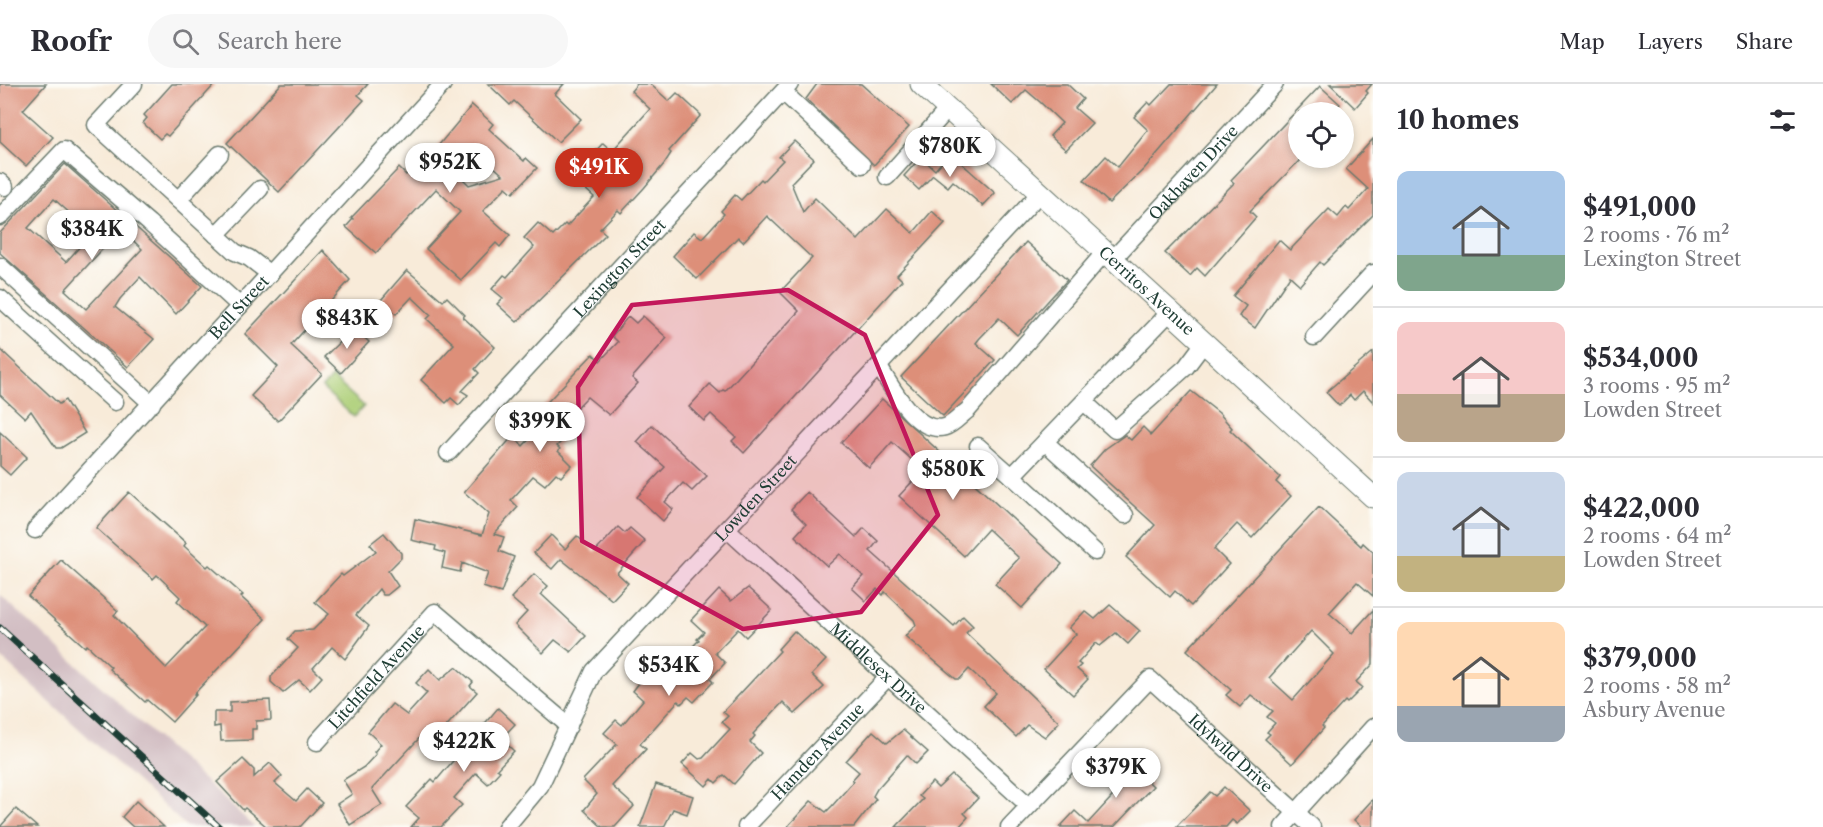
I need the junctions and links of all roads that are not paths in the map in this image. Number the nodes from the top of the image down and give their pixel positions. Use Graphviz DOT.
graph roads {
  1 [pos="134,84"];
  2 [pos="443,84"];
  3 [pos="921,84"];
  4 [pos="1275,84"];
  5 [pos="787,88"];
  6 [pos="948,109"];
  7 [pos="220,154"];
  8 [pos="862,165"];
  9 [pos="887,177"];
  10 [pos="260,189"];
  11 [pos="1040,193"];
  12 [pos="178,200"];
  13 [pos="0,217"];
  14 [pos="216,235"];
  15 [pos="1109,256"];
  16 [pos="0,266"];
  17 [pos="1373,273"];
  18 [pos="270,274"];
  19 [pos="0,298"];
  20 [pos="240,306"];
  21 [pos="1170,312"];
  22 [pos="1314,338"];
  23 [pos="1204,343"];
  24 [pos="879,367"];
  25 [pos="115,402"];
  26 [pos="1084,402"];
  27 [pos="152,404"];
  28 [pos="1045,442"];
  29 [pos="978,446"];
  30 [pos="447,453"];
  31 [pos="1012,476"];
  32 [pos="1373,497"];
  33 [pos="1125,515"];
  34 [pos="34,530"];
  35 [pos="728,530"];
  36 [pos="1095,552"];
  37 [pos="888,676"];
  38 [pos="569,726"];
  39 [pos="1373,727"];
  40 [pos="317,742"];
  41 [pos="1028,805"];
  42 [pos="1296,813"];
  43 [pos="506,827"];
  44 [pos="746,827"];
  45 [pos="1009,827"];
  46 [pos="1283,827"];
  47 [pos="1312,827"];
  1 -- 12 [label="street"];
  2 -- 18 [label="street, Bell Street"];
  3 -- 6 [label="main road, Cerritos Avenue"];
  4 -- 15 [label="street, Oakhaven Drive"];
  5 -- 8 [label="street"];
  5 -- 30 [label="street, Lexington Street"];
  6 -- 9 [label="street"];
  6 -- 11 [label="main road, Cerritos Avenue"];
  7 -- 12 [label="street"];
  10 -- 14 [label="street"];
  11 -- 15 [label="main road, Cerritos Avenue"];
  11 -- 24 [label="street, Lowden Street"];
  12 -- 14 [label="street"];
  13 -- 20 [label="street"];
  14 -- 18 [label="street"];
  15 -- 21 [label="main road, Cerritos Avenue"];
  15 -- 24 [label="street, Oakhaven Drive"];
  16 -- 27 [label="street"];
  17 -- 22 [label="street"];
  18 -- 20 [label="street, Bell Street"];
  19 -- 25 [label="street"];
  20 -- 27 [label="street, Bell Street"];
  21 -- 23 [label="main road, Cerritos Avenue"];
  21 -- 26 [label="street"];
  23 -- 26 [label="street"];
  23 -- 32 [label="main road, Cerritos Avenue"];
  24 -- 35 [label="street, Lowden Street"];
  26 -- 28 [label="street"];
  27 -- 34 [label="street, Bell Street"];
  28 -- 31 [label="street"];
  28 -- 33 [label="street"];
  29 -- 31 [label="street"];
  31 -- 36 [label="street"];
  35 -- 37 [label="street, Middlesex Drive"];
  35 -- 38 [label="street, Lowden Street"];
  37 -- 41 [label="street, Middlesex Drive"];
  37 -- 44 [label="street, Hamden Avenue"];
  38 -- 40 [label="street, Litchfield Avenue"];
  38 -- 43 [label="street, Lowden Street"];
  39 -- 42 [label="street"];
  41 -- 42 [label="street, Idylwild Drive"];
  41 -- 45 [label="street"];
  42 -- 46 [label="street"];
  42 -- 47 [label="street, Idylwild Drive"];
}
